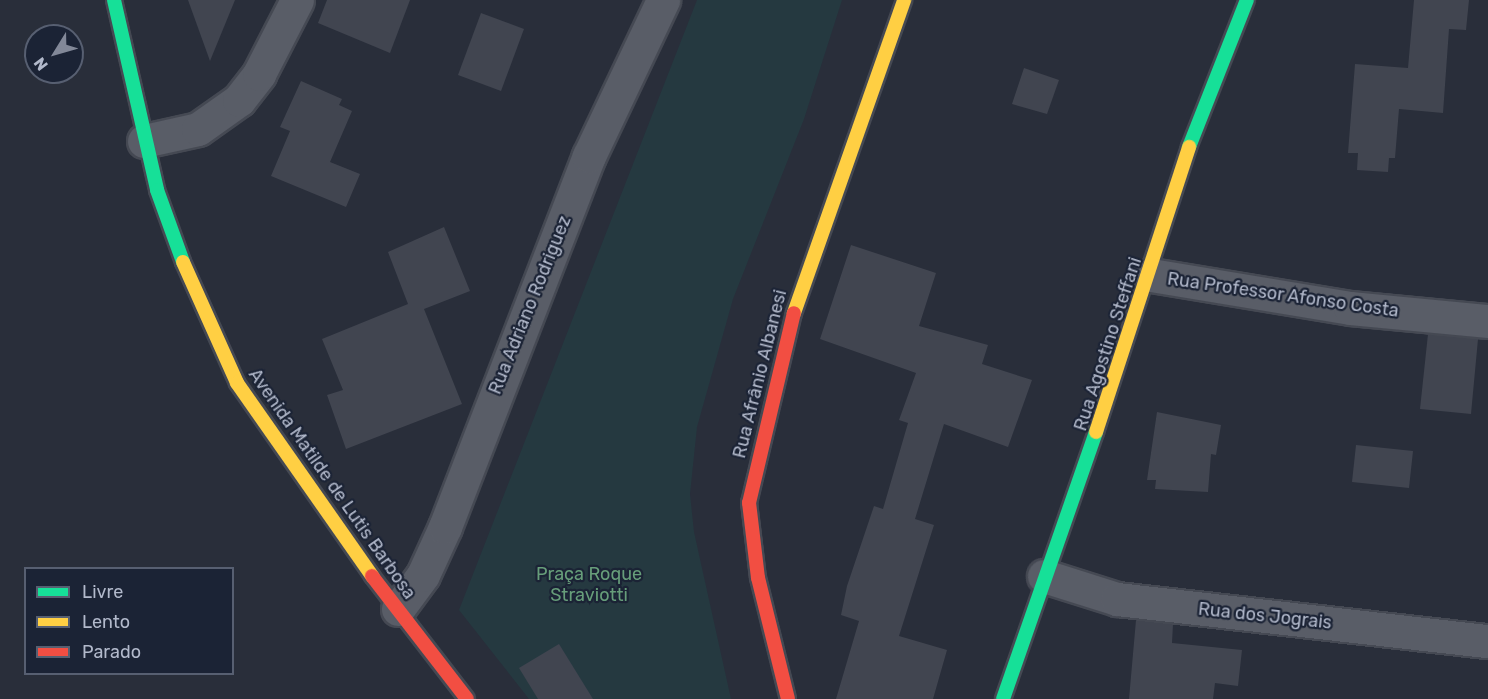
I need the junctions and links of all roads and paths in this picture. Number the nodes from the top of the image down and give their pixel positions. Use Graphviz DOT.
graph roads {
  1 [pos="114,0"];
  2 [pos="297,0"];
  3 [pos="663,0"];
  4 [pos="904,0"];
  5 [pos="1247,0"];
  6 [pos="144,141"];
  7 [pos="1151,275"];
  8 [pos="1488,321"];
  9 [pos="1044,576"];
  10 [pos="398,609"];
  11 [pos="1488,641"];
  12 [pos="467,699"];
  13 [pos="788,699"];
  14 [pos="1003,699"];
  1 -- 6 [label="street, Avenida Matilde de Lutis Barbosa"];
  2 -- 6 [label="street"];
  3 -- 10 [label="street, Rua Adriano Rodriguez"];
  4 -- 13 [label="street, Rua Afrânio Albanesi"];
  5 -- 7 [label="street, Rua Agostino Steffani"];
  6 -- 10 [label="street, Avenida Matilde de Lutis Barbosa"];
  7 -- 8 [label="street, Rua Professor Afonso Costa"];
  7 -- 9 [label="street, Rua Agostino Steffani"];
  9 -- 11 [label="street, Rua dos Jograis"];
  9 -- 14 [label="street, Rua Agostino Steffani"];
  10 -- 12 [label="street, Avenida Matilde de Lutis Barbosa"];
}
